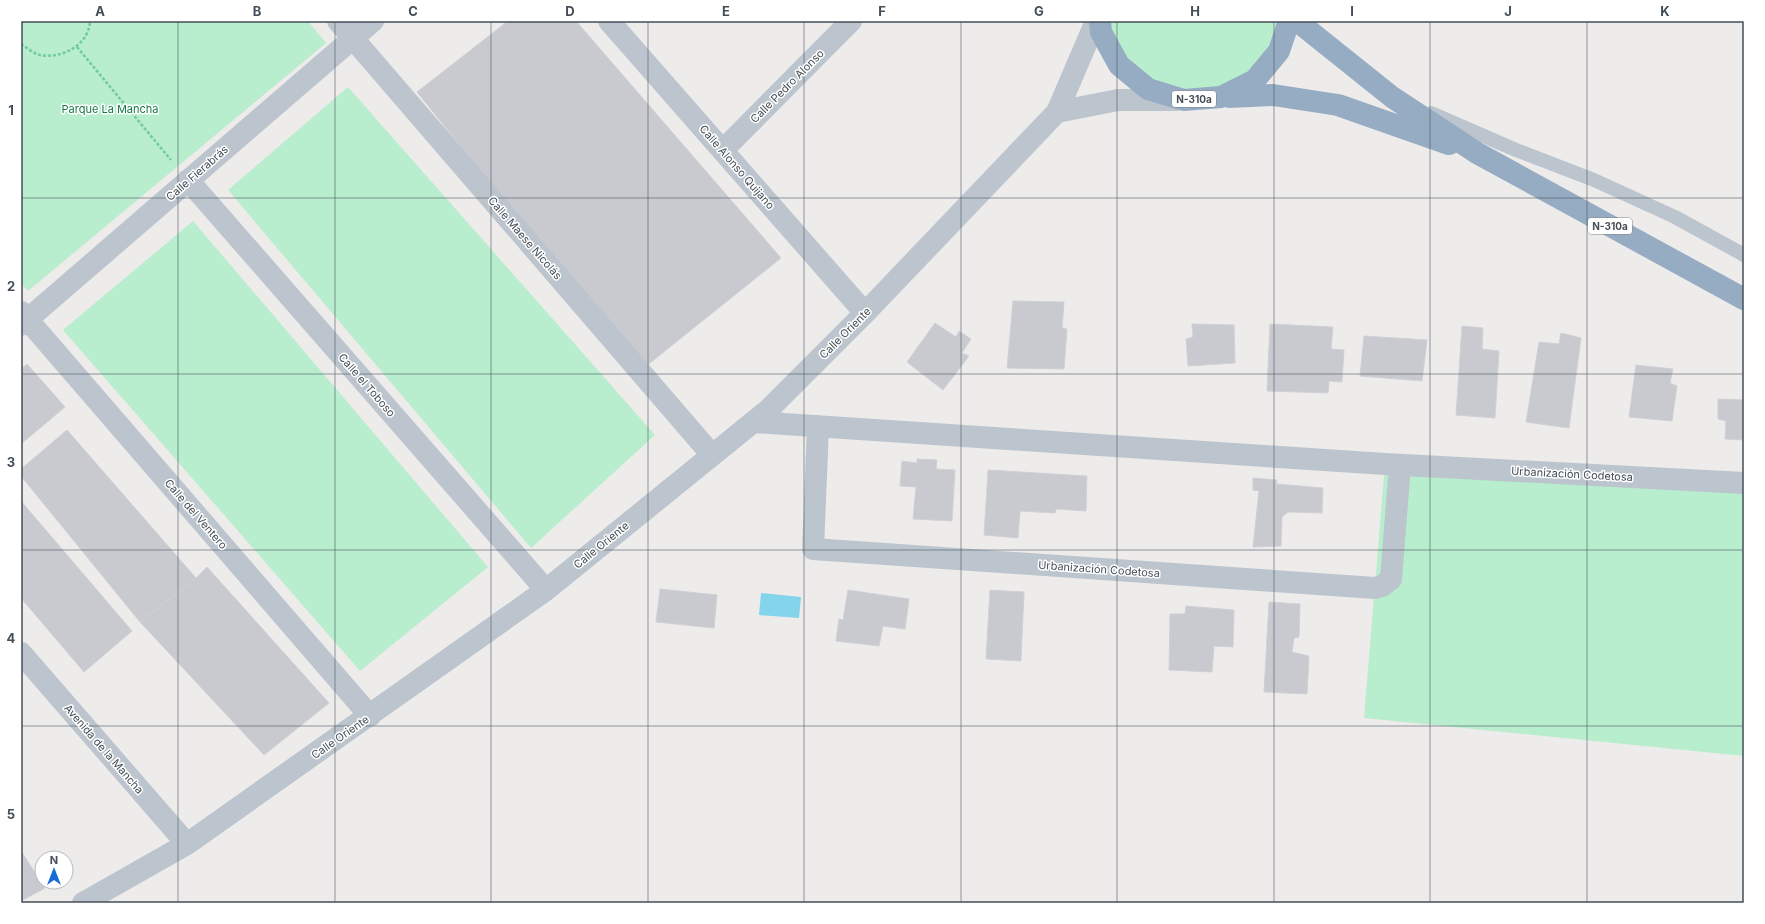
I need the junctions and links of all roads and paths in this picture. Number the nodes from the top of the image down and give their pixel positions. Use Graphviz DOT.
graph roads {
  1 [pos="90,21"];
  2 [pos="338,21"];
  3 [pos="373,21"];
  4 [pos="609,21"];
  5 [pos="851,21"];
  6 [pos="1096,21"];
  7 [pos="1100,21"];
  8 [pos="1289,21"];
  9 [pos="1297,21"];
  10 [pos="353,38"];
  11 [pos="21,44"];
  12 [pos="77,47"];
  13 [pos="1222,97"];
  14 [pos="1392,97"];
  15 [pos="1184,100"];
  16 [pos="1057,112"];
  17 [pos="723,150"];
  18 [pos="1477,153"];
  19 [pos="188,180"];
  20 [pos="1744,255"];
  21 [pos="1744,299"];
  22 [pos="865,313"];
  23 [pos="23,319"];
  24 [pos="753,422"];
  25 [pos="818,426"];
  26 [pos="712,455"];
  27 [pos="1400,465"];
  28 [pos="1744,483"];
  29 [pos="546,590"];
  30 [pos="21,653"];
  31 [pos="370,716"];
  32 [pos="187,844"];
  33 [pos="83,903"];
  1 -- 12 [label="path"];
  2 -- 10 [label="street, Calle Maese Nicolás"];
  3 -- 10 [label="street, Calle Fierabrás"];
  4 -- 17 [label="street, Calle Alonso Quijano"];
  5 -- 17 [label="street, Calle Pedro Alonso"];
  6 -- 16 [label="street"];
  7 -- 15 [label="highway, N-310a"];
  8 -- 13 [label="highway, N-310a"];
  9 -- 14 [label="highway, N-310a"];
  10 -- 19 [label="street, Calle Fierabrás"];
  10 -- 26 [label="street, Calle Maese Nicolás"];
  11 -- 12 [label="path"];
  12 -- 19 [label="path"];
  13 -- 15 [label="highway, N-310a"];
  13 -- 18 [label="highway, N-310a"];
  14 -- 18 [label="highway, N-310a"];
  14 -- 20 [label="lane"];
  15 -- 16 [label="street"];
  16 -- 22 [label="street, Calle Oriente"];
  17 -- 22 [label="street, Calle Alonso Quijano"];
  18 -- 21 [label="highway, N-310a"];
  19 -- 23 [label="street, Calle Fierabrás"];
  19 -- 29 [label="street, Calle el Toboso"];
  22 -- 24 [label="street, Calle Oriente"];
  23 -- 31 [label="street, Calle del Ventero"];
  24 -- 25 [label="street, Urbanización Codetosa"];
  24 -- 26 [label="street, Calle Oriente"];
  25 -- 27 [label="street, Urbanización Codetosa"];
  25 -- 27 [label="street, Urbanización Codetosa"];
  26 -- 29 [label="street, Calle Oriente"];
  27 -- 28 [label="street, Urbanización Codetosa"];
  29 -- 31 [label="street, Calle Oriente"];
  30 -- 32 [label="street, Avenida de la Mancha"];
  31 -- 32 [label="street, Calle Oriente"];
  32 -- 33 [label="street, Calle Oriente"];
}
